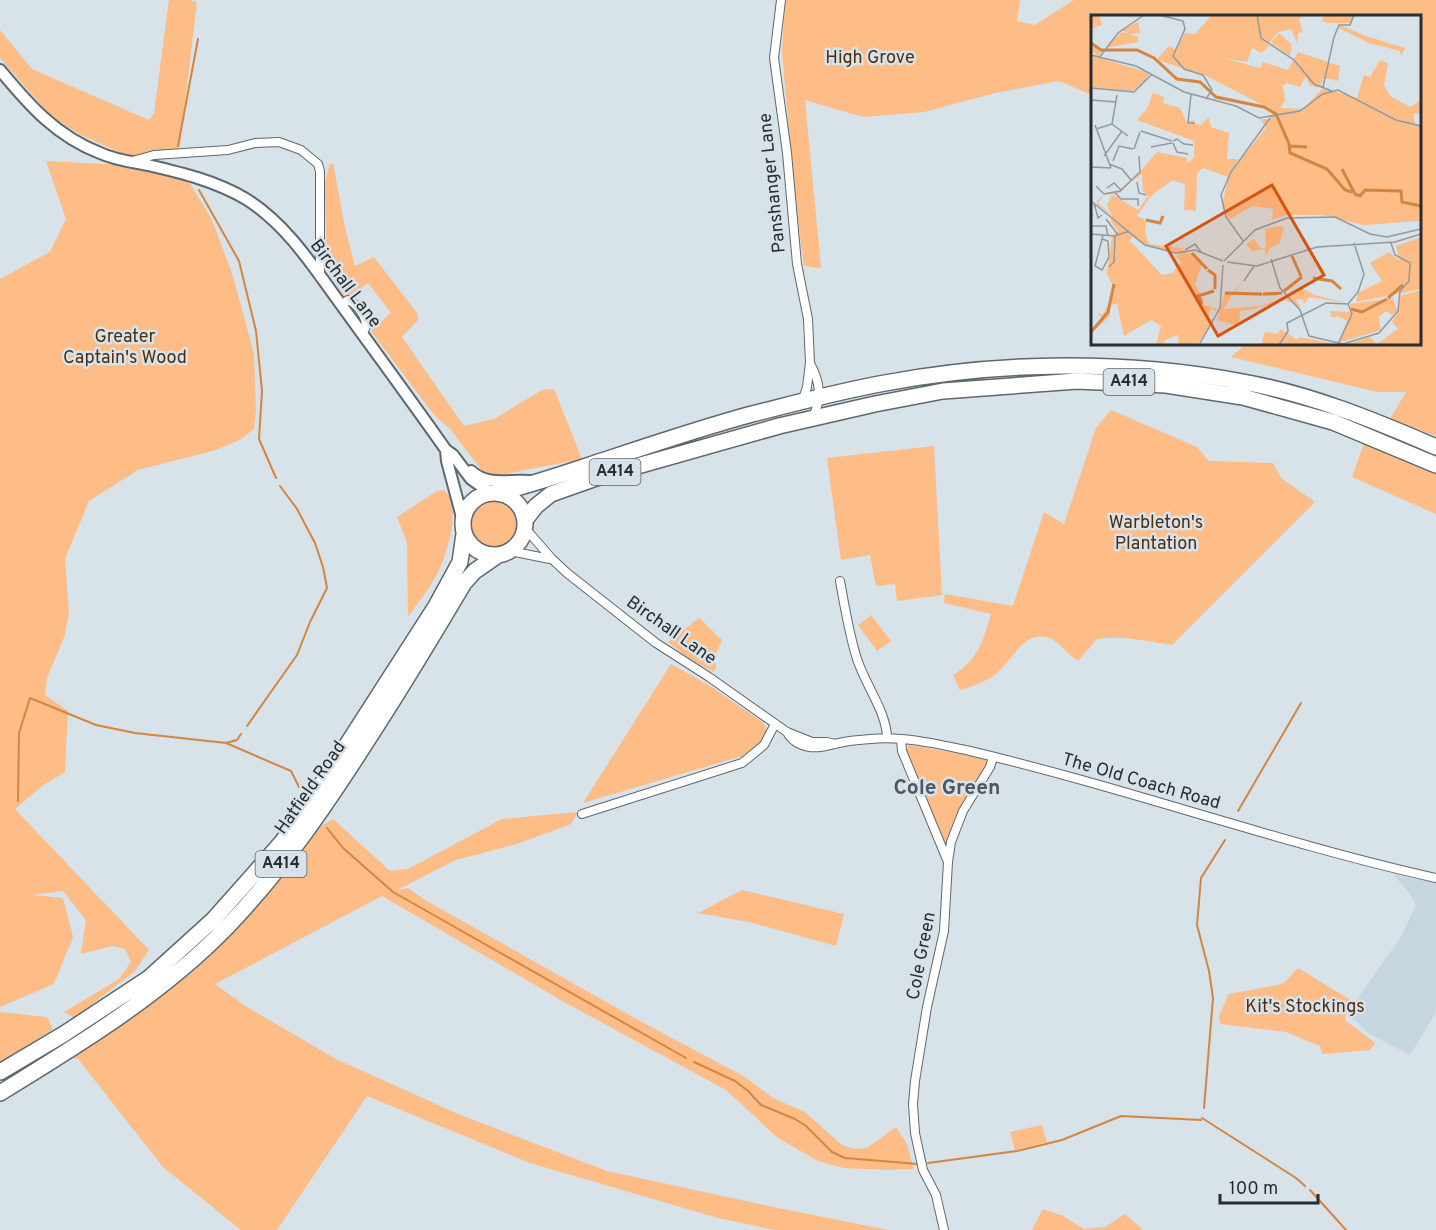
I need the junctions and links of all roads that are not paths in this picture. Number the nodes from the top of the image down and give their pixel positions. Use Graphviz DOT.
graph roads {
  1 [pos="781,0"];
  2 [pos="0,70"];
  3 [pos="130,162"];
  4 [pos="320,277"];
  5 [pos="810,363"];
  6 [pos="819,397"];
  7 [pos="802,402"];
  8 [pos="812,418"];
  9 [pos="1436,447"];
  10 [pos="449,453"];
  11 [pos="1436,465"];
  12 [pos="540,482"];
  13 [pos="494,493"];
  14 [pos="525,524"];
  15 [pos="464,527"];
  16 [pos="504,553"];
  17 [pos="552,559"];
  18 [pos="840,581"];
  19 [pos="775,724"];
  20 [pos="887,738"];
  21 [pos="901,739"];
  22 [pos="993,757"];
  23 [pos="582,814"];
  24 [pos="948,862"];
  25 [pos="1436,878"];
  26 [pos="182,959"];
  27 [pos="154,983"];
  28 [pos="0,1072"];
  29 [pos="0,1093"];
  30 [pos="944,1230"];
  1 -- 5 [label="street, Panshanger Lane"];
  2 -- 3 [label="main road, Birchall Lane"];
  3 -- 4 [label="main road, Birchall Lane"];
  3 -- 4 [label="street"];
  4 -- 10 [label="main road, Birchall Lane"];
  5 -- 6 [label="street, Panshanger Lane"];
  5 -- 7 [label="street, Panshanger Lane"];
  6 -- 7 [label="highway, A414"];
  6 -- 8 [label="street"];
  6 -- 9 [label="highway, A414"];
  7 -- 12 [label="highway, A414"];
  8 -- 11 [label="highway, A414"];
  8 -- 14 [label="highway, A414"];
  10 -- 12 [label="main road"];
  10 -- 13 [label="main road, Birchall Lane"];
  10 -- 15 [label="main road, Birchall Lane"];
  12 -- 13 [label="highway, A414"];
  13 -- 14 [label="highway"];
  13 -- 15 [label="highway"];
  14 -- 16 [label="highway"];
  14 -- 17 [label="street, Birchall Lane"];
  15 -- 16 [label="highway"];
  15 -- 26 [label="highway, Hatfield Road / A414"];
  16 -- 17 [label="street, Birchall Lane"];
  16 -- 26 [label="highway, Hatfield Road / A414"];
  17 -- 19 [label="street, Birchall Lane"];
  18 -- 20 [label="street"];
  19 -- 20 [label="street, The Old Coach Road"];
  19 -- 23 [label="street"];
  20 -- 21 [label="street, The Old Coach Road"];
  21 -- 22 [label="street, The Old Coach Road"];
  21 -- 24 [label="street"];
  22 -- 24 [label="street, Cole Green"];
  22 -- 25 [label="street, The Old Coach Road"];
  24 -- 30 [label="street, Cole Green"];
  26 -- 27 [label="highway, Hatfield Road / A414"];
  27 -- 28 [label="highway, Hatfield Road / A414"];
  27 -- 29 [label="highway, Hatfield Road / A414"];
}
